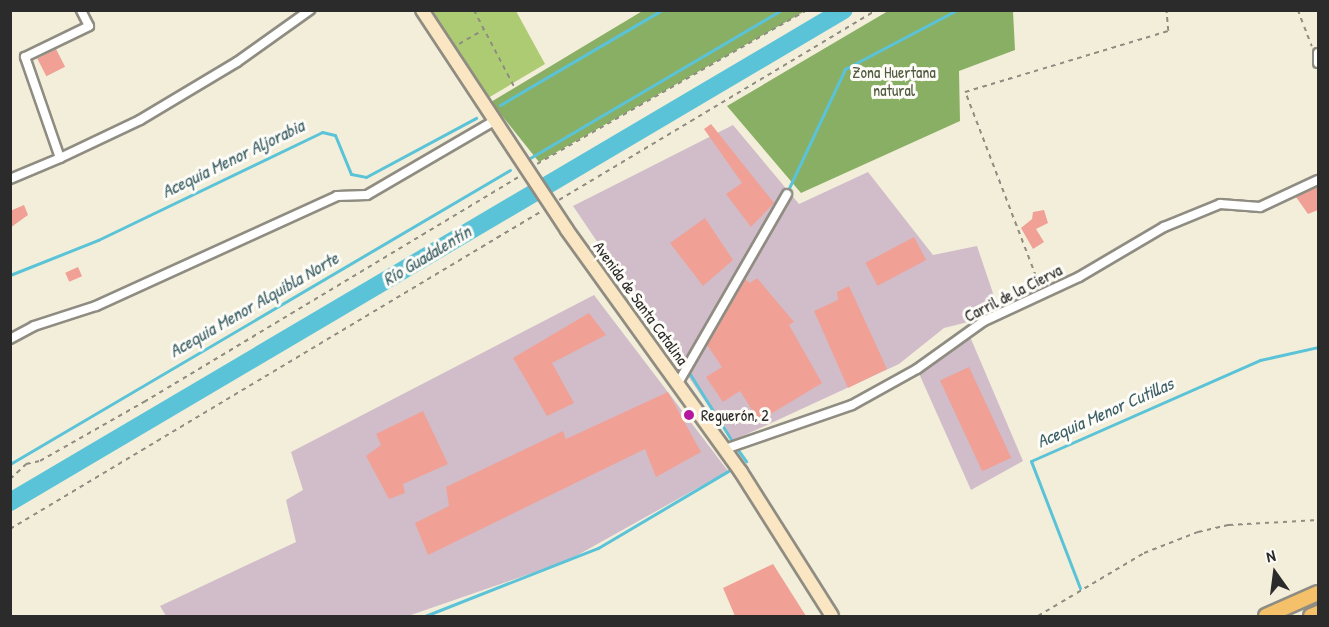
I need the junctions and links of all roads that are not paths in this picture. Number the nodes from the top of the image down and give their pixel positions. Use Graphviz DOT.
graph roads {
  1 [pos="81,10"];
  2 [pos="310,10"];
  3 [pos="422,10"];
  4 [pos="494,122"];
  5 [pos="60,158"];
  6 [pos="10,179"];
  7 [pos="1318,180"];
  8 [pos="787,194"];
  9 [pos="10,339"];
  10 [pos="678,382"];
  11 [pos="725,449"];
  12 [pos="1318,593"];
  13 [pos="1318,613"];
  14 [pos="832,616"];
  15 [pos="1266,616"];
  16 [pos="1311,616"];
  1 -- 5 [label="street"];
  2 -- 5 [label="street"];
  3 -- 4 [label="main road, Avenida de Santa Catalina"];
  4 -- 9 [label="street"];
  4 -- 10 [label="main road, Avenida de Santa Catalina"];
  5 -- 6 [label="street"];
  7 -- 11 [label="street, Carril de la Cierva"];
  8 -- 10 [label="street"];
  10 -- 11 [label="main road, Avenida de Santa Catalina"];
  11 -- 14 [label="main road, Avenida de Santa Catalina"];
  12 -- 15 [label="main road"];
  13 -- 16 [label="main road"];
}
